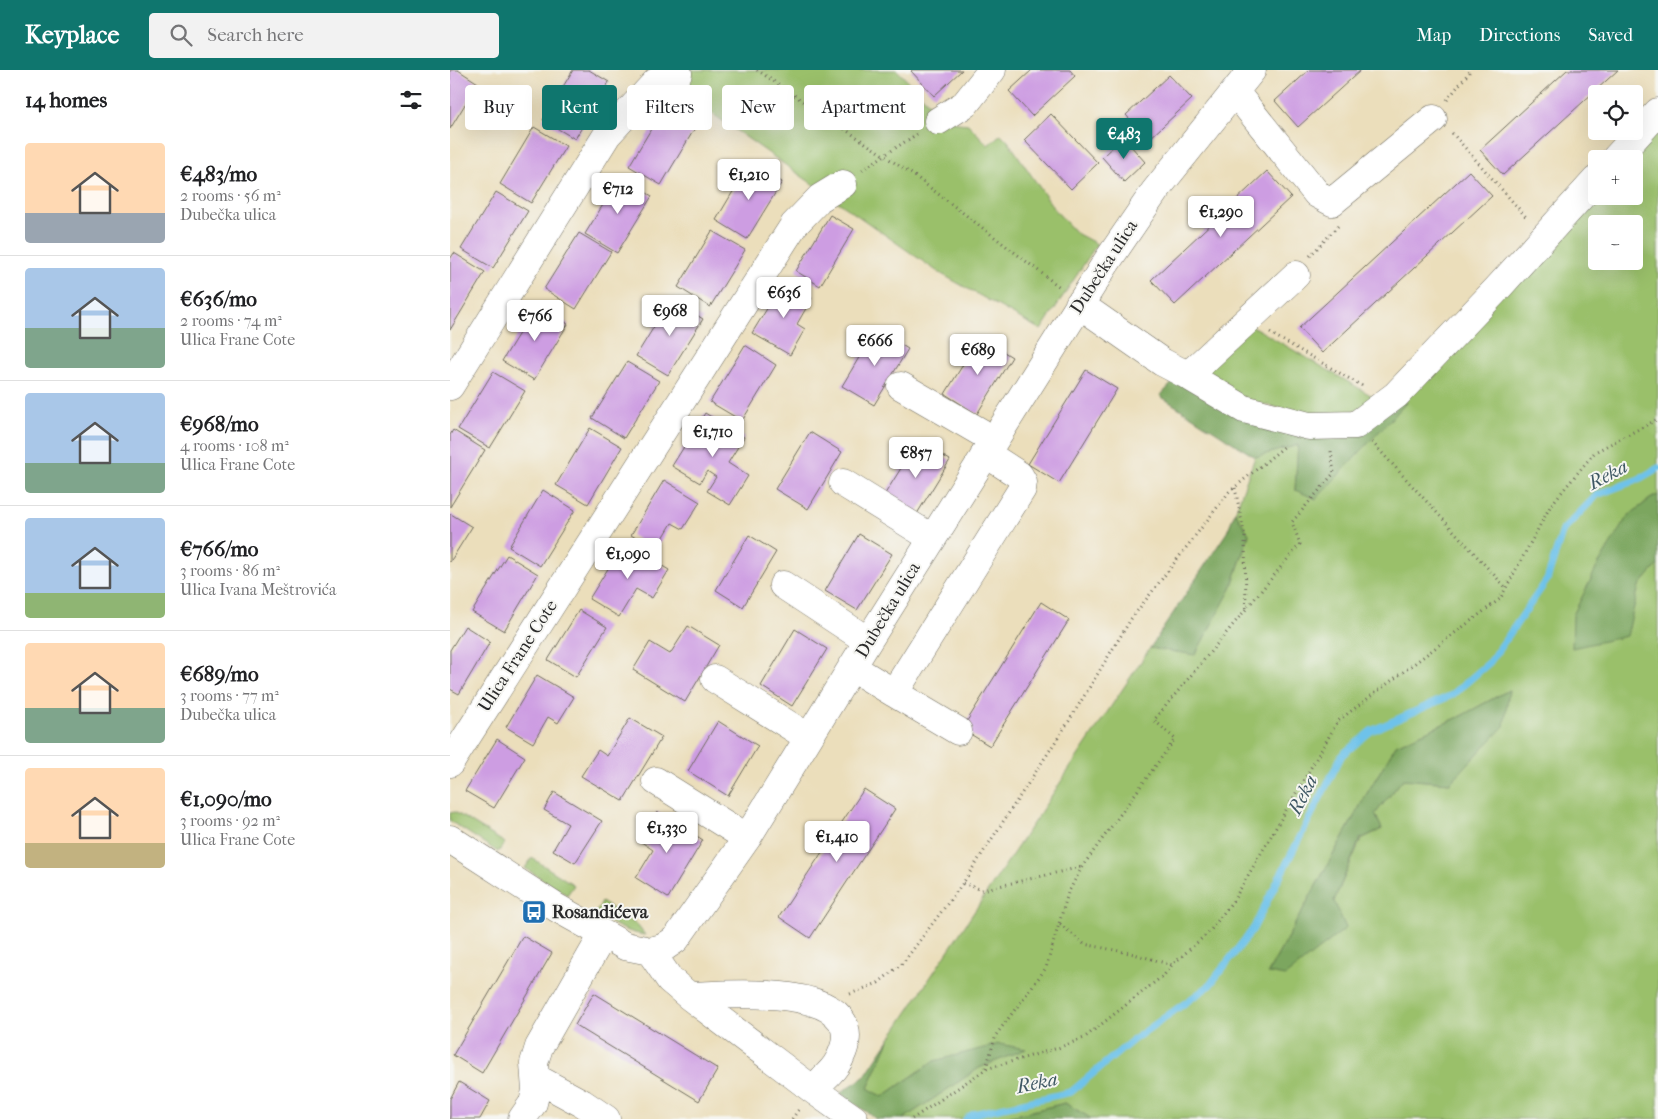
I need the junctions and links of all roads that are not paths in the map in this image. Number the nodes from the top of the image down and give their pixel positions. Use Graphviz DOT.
graph roads {
  1 [pos="992,70"];
  2 [pos="1252,70"];
  3 [pos="678,73"];
  4 [pos="1234,92"];
  5 [pos="1658,112"];
  6 [pos="1435,117"];
  7 [pos="938,121"];
  8 [pos="1623,150"];
  9 [pos="843,184"];
  10 [pos="1588,189"];
  11 [pos="1296,275"];
  12 [pos="1071,296"];
  13 [pos="1185,374"];
  14 [pos="450,386"];
  15 [pos="901,386"];
  16 [pos="989,446"];
  17 [pos="843,483"];
  18 [pos="932,538"];
  19 [pos="783,585"];
  20 [pos="868,640"];
  21 [pos="852,668"];
  22 [pos="716,679"];
  23 [pos="894,693"];
  24 [pos="958,731"];
  25 [pos="808,737"];
  26 [pos="450,763"];
  27 [pos="656,780"];
  28 [pos="747,838"];
  29 [pos="450,839"];
  30 [pos="603,935"];
  31 [pos="650,952"];
  32 [pos="689,996"];
  33 [pos="536,1078"];
  34 [pos="812,1089"];
  35 [pos="577,1111"];
  36 [pos="522,1119"];
  37 [pos="606,1119"];
  38 [pos="854,1119"];
  1 -- 7 [label="street"];
  2 -- 4 [label="street, Dubečka ulica"];
  3 -- 14 [label="street"];
  4 -- 6 [label="street"];
  4 -- 12 [label="street, Dubečka ulica"];
  5 -- 8 [label="street"];
  9 -- 26 [label="street, Ulica Frane Cote"];
  10 -- 13 [label="street"];
  11 -- 13 [label="street"];
  12 -- 13 [label="street"];
  12 -- 16 [label="street, Dubečka ulica"];
  15 -- 16 [label="street"];
  16 -- 18 [label="street, Dubečka ulica"];
  16 -- 23 [label="street"];
  17 -- 18 [label="street"];
  18 -- 20 [label="street, Dubečka ulica"];
  19 -- 20 [label="street"];
  20 -- 21 [label="street, Dubečka ulica"];
  21 -- 23 [label="street"];
  21 -- 25 [label="street, Dubečka ulica"];
  22 -- 25 [label="street"];
  23 -- 24 [label="street"];
  25 -- 28 [label="street, Dubečka ulica"];
  27 -- 28 [label="street"];
  28 -- 31 [label="street, Dubečka ulica"];
  29 -- 30 [label="street"];
  30 -- 31 [label="street"];
  30 -- 33 [label="street"];
  31 -- 32 [label="street"];
  32 -- 34 [label="street"];
  32 -- 34 [label="street"];
  33 -- 35 [label="street"];
  33 -- 36 [label="street"];
  34 -- 38 [label="street"];
  35 -- 37 [label="street"];
}
